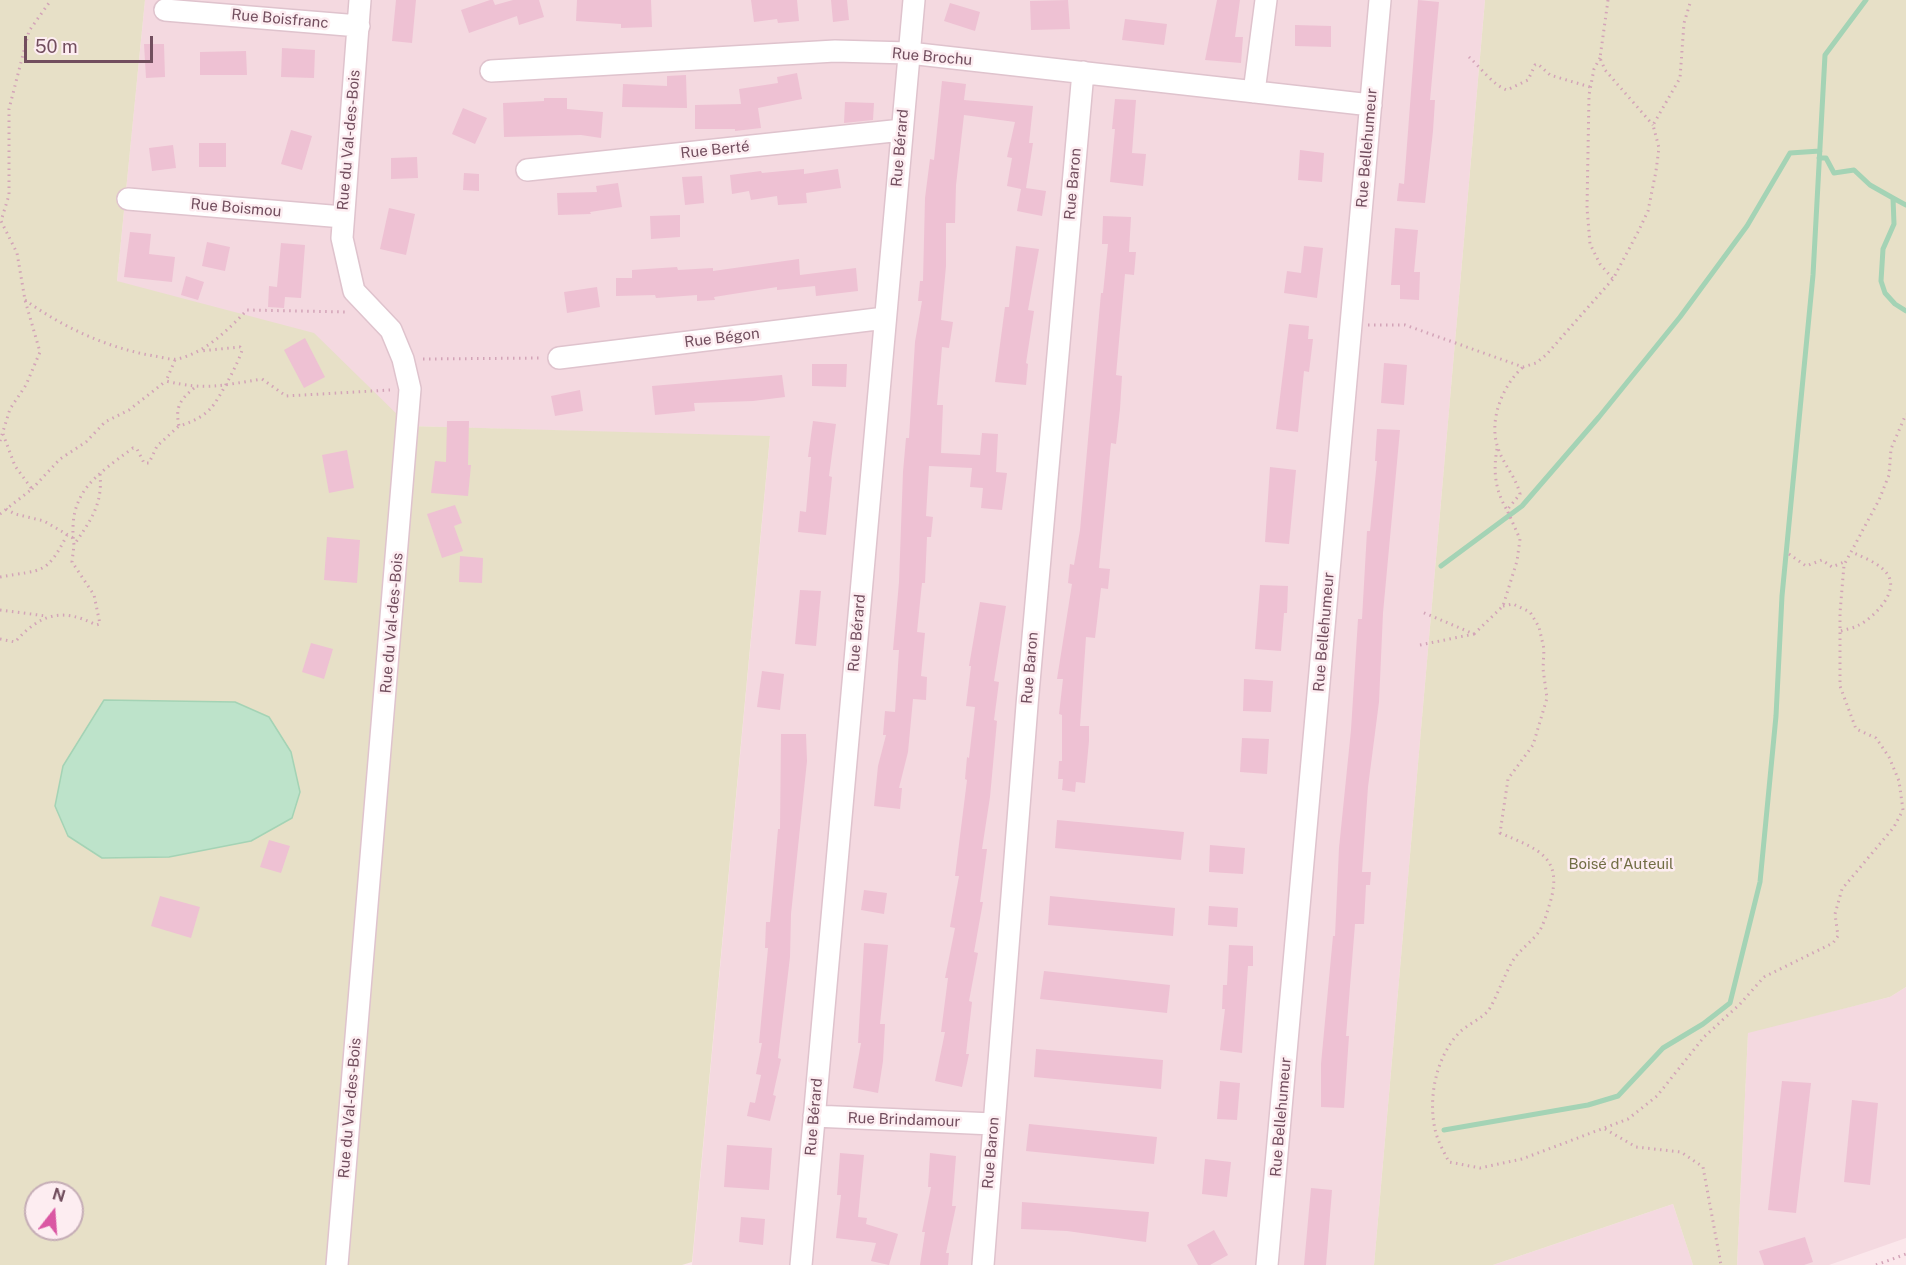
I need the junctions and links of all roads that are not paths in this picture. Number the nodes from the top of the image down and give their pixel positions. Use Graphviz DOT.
graph roads {
  1 [pos="360,0"];
  2 [pos="914,0"];
  3 [pos="1266,0"];
  4 [pos="1380,0"];
  5 [pos="165,10"];
  6 [pos="358,26"];
  7 [pos="909,53"];
  8 [pos="491,71"];
  9 [pos="1083,72"];
  10 [pos="1254,92"];
  11 [pos="1371,105"];
  12 [pos="902,130"];
  13 [pos="527,170"];
  14 [pos="128,199"];
  15 [pos="343,217"];
  16 [pos="885,318"];
  17 [pos="559,358"];
  18 [pos="814,1116"];
  19 [pos="993,1124"];
  20 [pos="337,1265"];
  21 [pos="801,1265"];
  22 [pos="983,1265"];
  23 [pos="1267,1265"];
  1 -- 6 [label="street, Rue du Val-des-Bois"];
  2 -- 7 [label="street, Rue Bérard"];
  3 -- 10 [label="street"];
  4 -- 11 [label="street, Rue Bellehumeur"];
  5 -- 6 [label="street, Rue Boisfranc"];
  6 -- 15 [label="street, Rue du Val-des-Bois"];
  7 -- 8 [label="street, Rue Brochu"];
  7 -- 9 [label="street, Rue Brochu"];
  7 -- 12 [label="street, Rue Bérard"];
  9 -- 10 [label="street, Rue Brochu"];
  9 -- 19 [label="street, Rue Baron"];
  10 -- 11 [label="street, Rue Brochu"];
  11 -- 23 [label="street, Rue Bellehumeur"];
  12 -- 13 [label="street, Rue Berté"];
  12 -- 16 [label="street, Rue Bérard"];
  14 -- 15 [label="street, Rue Boismou"];
  15 -- 20 [label="street, Rue du Val-des-Bois"];
  16 -- 17 [label="street, Rue Bégon"];
  16 -- 18 [label="street, Rue Bérard"];
  18 -- 19 [label="street, Rue Brindamour"];
  18 -- 21 [label="street, Rue Bérard"];
  19 -- 22 [label="street, Rue Baron"];
}
